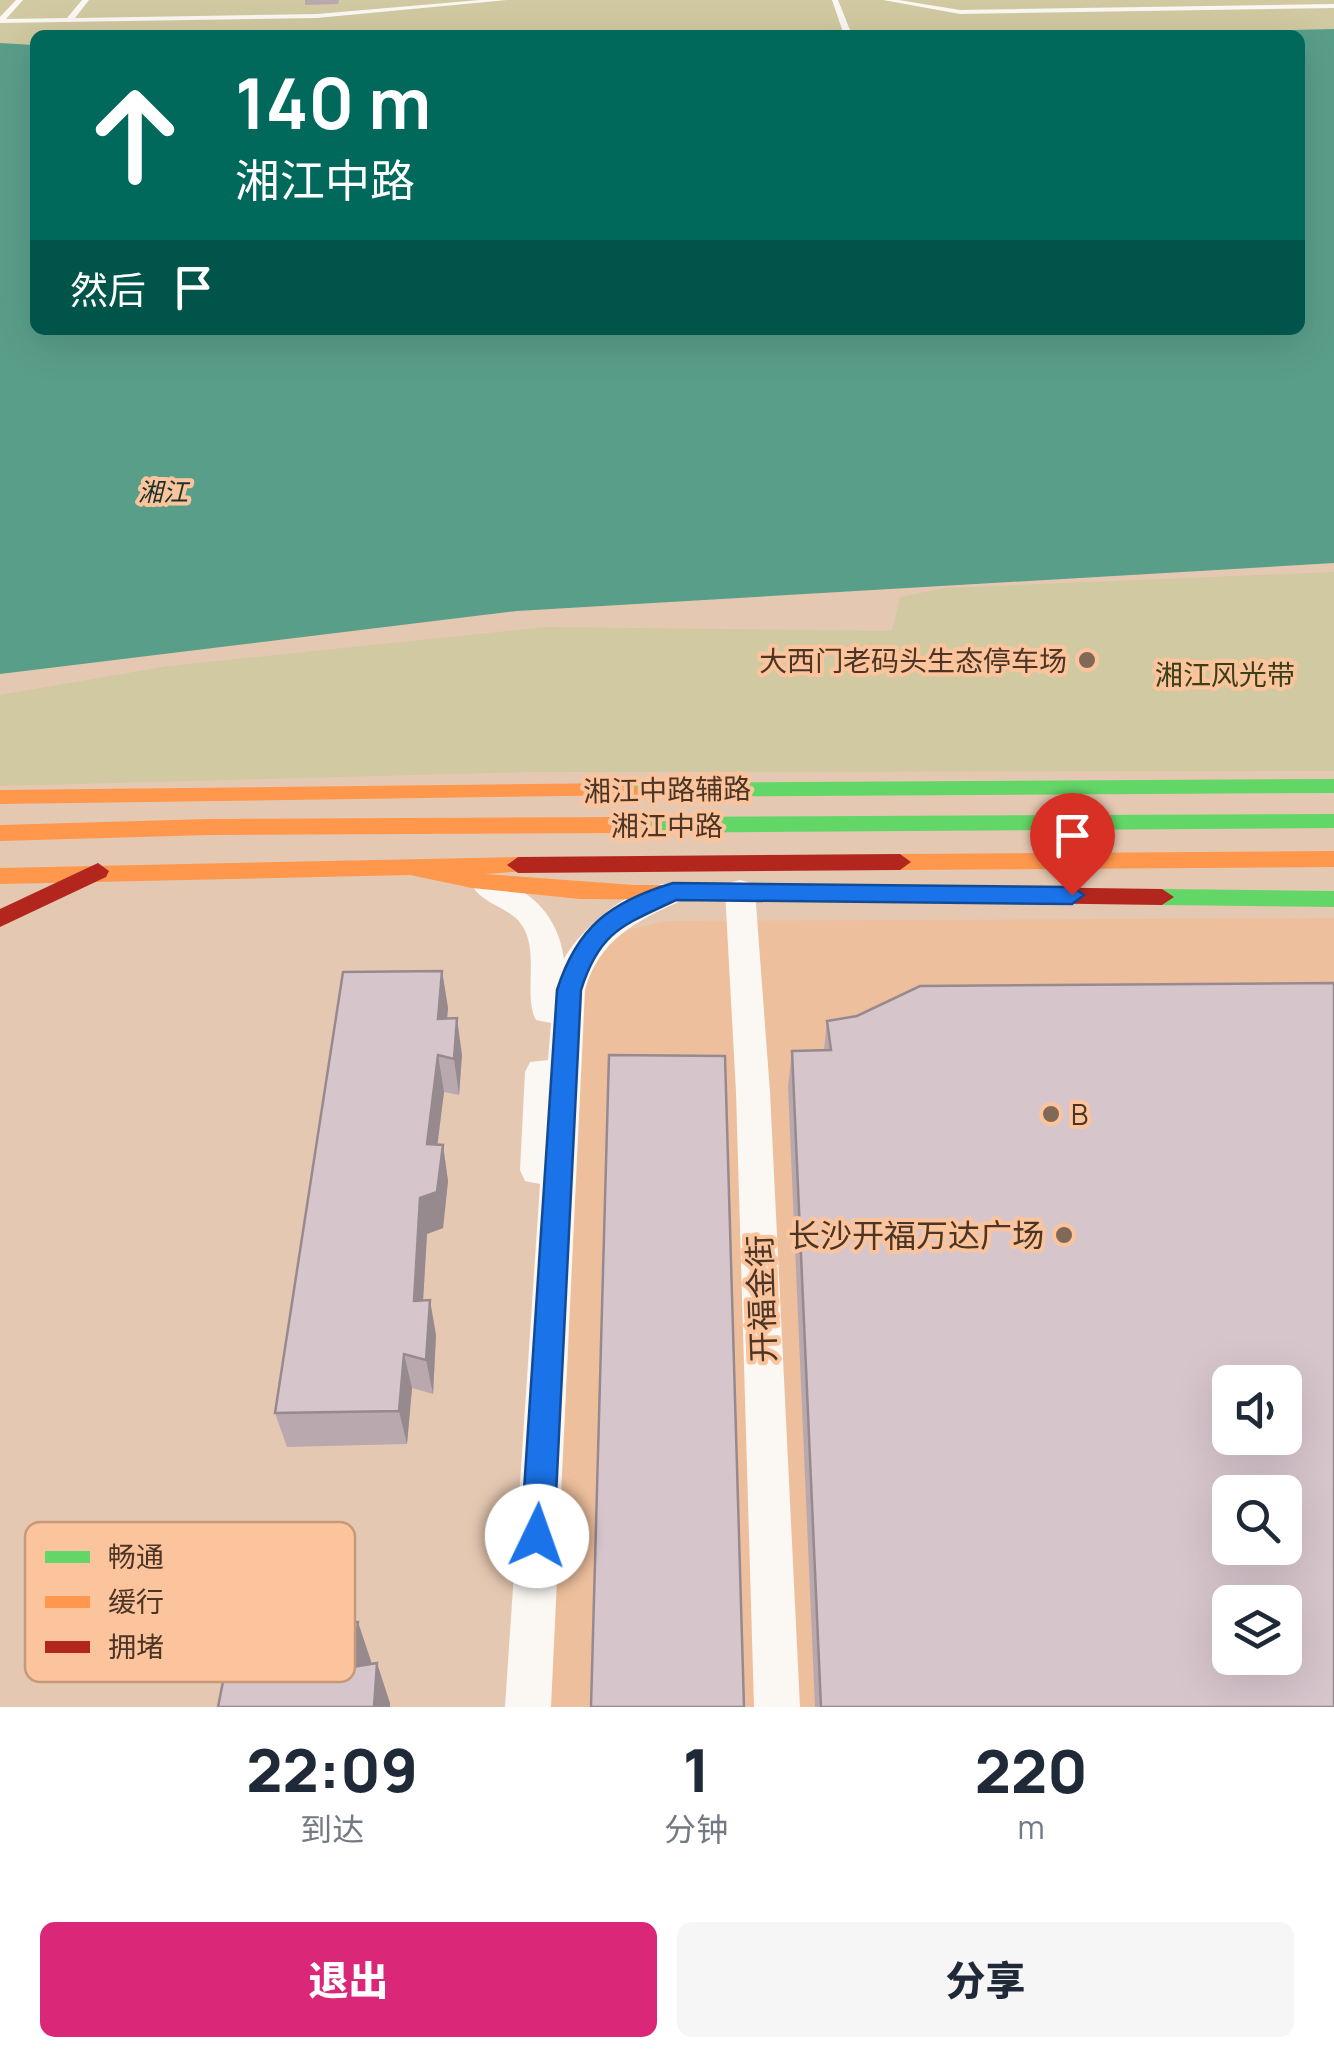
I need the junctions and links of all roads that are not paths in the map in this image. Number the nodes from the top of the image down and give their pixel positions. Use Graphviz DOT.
graph roads {
  1 [pos="20,0"];
  2 [pos="86,0"];
  3 [pos="504,0"];
  4 [pos="835,0"];
  5 [pos="886,0"];
  6 [pos="1334,6"];
  7 [pos="68,21"];
  8 [pos="0,22"];
  9 [pos="846,30"];
  10 [pos="1334,786"];
  11 [pos="0,797"];
  12 [pos="1334,821"];
  13 [pos="0,834"];
  14 [pos="1334,860"];
  15 [pos="398,866"];
  16 [pos="98,871"];
  17 [pos="0,876"];
  18 [pos="480,884"];
  19 [pos="740,890"];
  20 [pos="0,891"];
  21 [pos="673,892"];
  22 [pos="1334,898"];
  23 [pos="0,919"];
  24 [pos="537,1536"];
  25 [pos="525,1707"];
  26 [pos="778,1707"];
  1 -- 8 [label="lane"];
  2 -- 7 [label="lane"];
  3 -- 7 [label="lane"];
  4 -- 9 [label="lane"];
  5 -- 6 [label="lane"];
  7 -- 8 [label="lane"];
  10 -- 11 [label="main road, 湘江中路辅路"];
  12 -- 13 [label="main road, 湘江中路"];
  14 -- 15 [label="main road, 湘江中路"];
  15 -- 16 [label="main road, 湘江中路"];
  15 -- 18 [label="main road, 湘江中路"];
  16 -- 17 [label="main road, 湘江中路"];
  16 -- 20 [label="main road"];
  16 -- 23 [label="main road"];
  18 -- 21 [label="main road, 湘江中路"];
  18 -- 24 [label="street"];
  19 -- 21 [label="main road, 湘江中路"];
  19 -- 22 [label="main road, 湘江中路"];
  19 -- 26 [label="street, 开福金街"];
  21 -- 24 [label="street"];
  24 -- 25 [label="street"];
}
